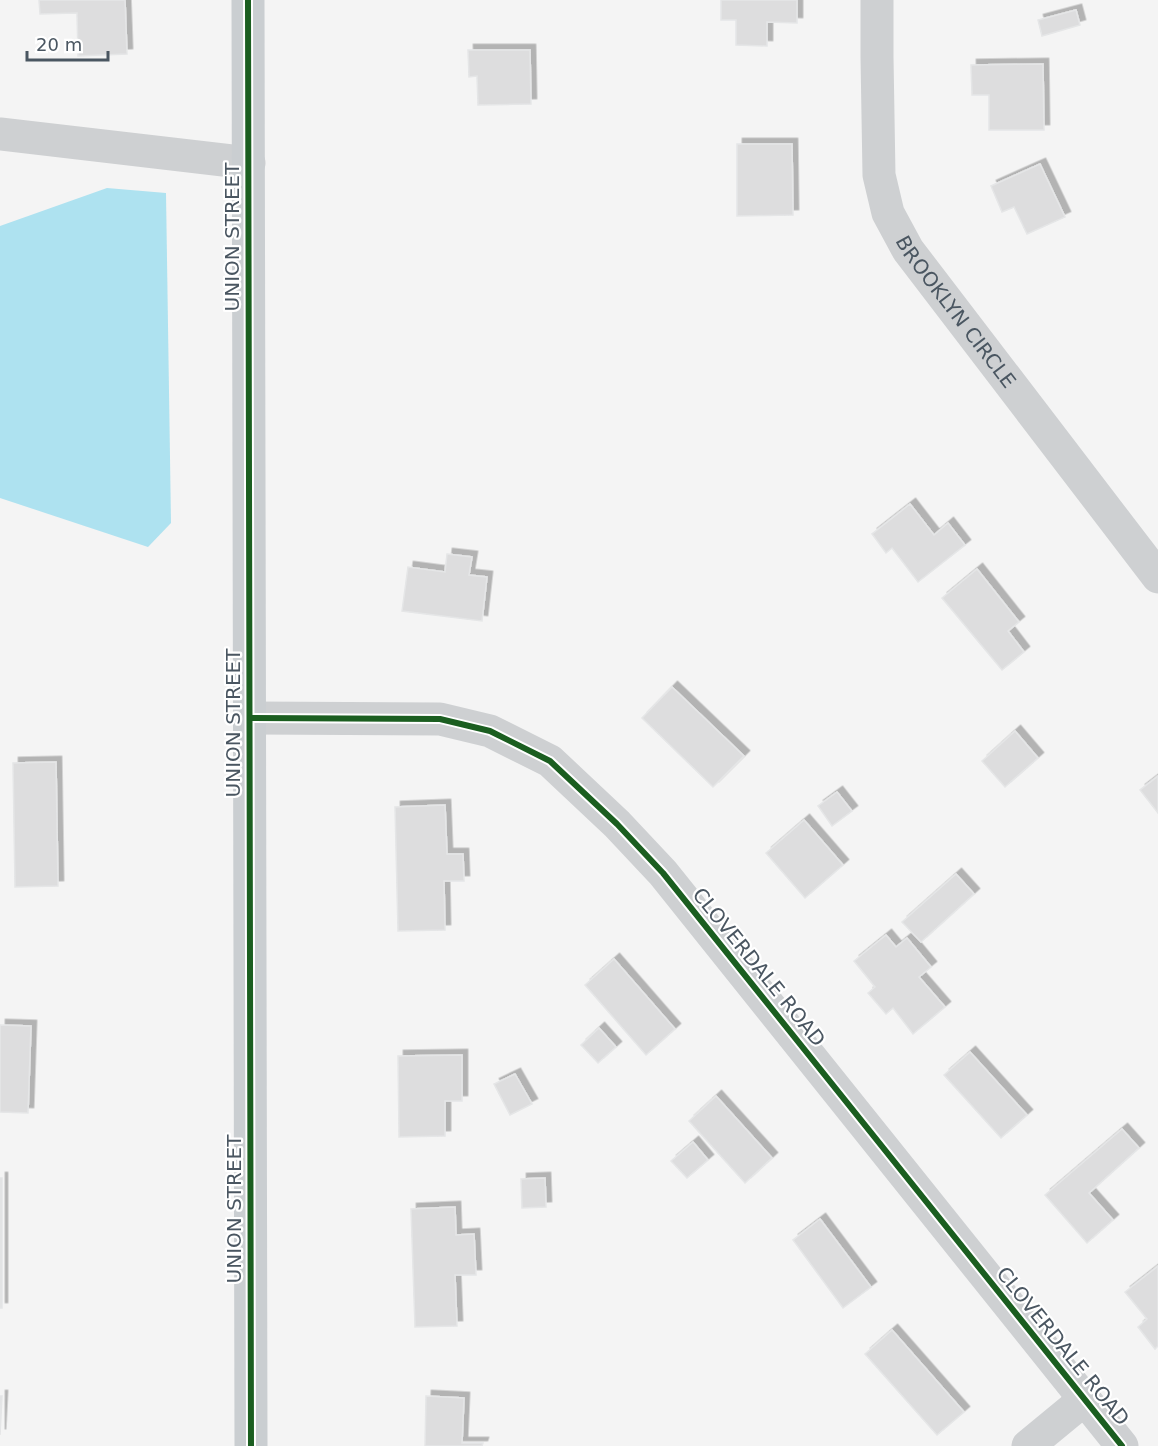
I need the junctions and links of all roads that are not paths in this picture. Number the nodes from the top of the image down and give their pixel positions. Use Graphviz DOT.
graph roads {
  1 [pos="248,0"];
  2 [pos="877,0"];
  3 [pos="0,134"];
  4 [pos="249,163"];
  5 [pos="1158,577"];
  6 [pos="250,718"];
  7 [pos="1085,1399"];
  8 [pos="251,1446"];
  9 [pos="1028,1446"];
  10 [pos="1122,1446"];
  1 -- 4 [label="main road, UNION STREET"];
  2 -- 5 [label="street, BROOKLYN CIRCLE"];
  3 -- 4 [label="street"];
  4 -- 6 [label="main road, UNION STREET"];
  6 -- 7 [label="street, CLOVERDALE ROAD"];
  6 -- 8 [label="main road, UNION STREET"];
  7 -- 9 [label="street"];
  7 -- 10 [label="street, CLOVERDALE ROAD"];
}
